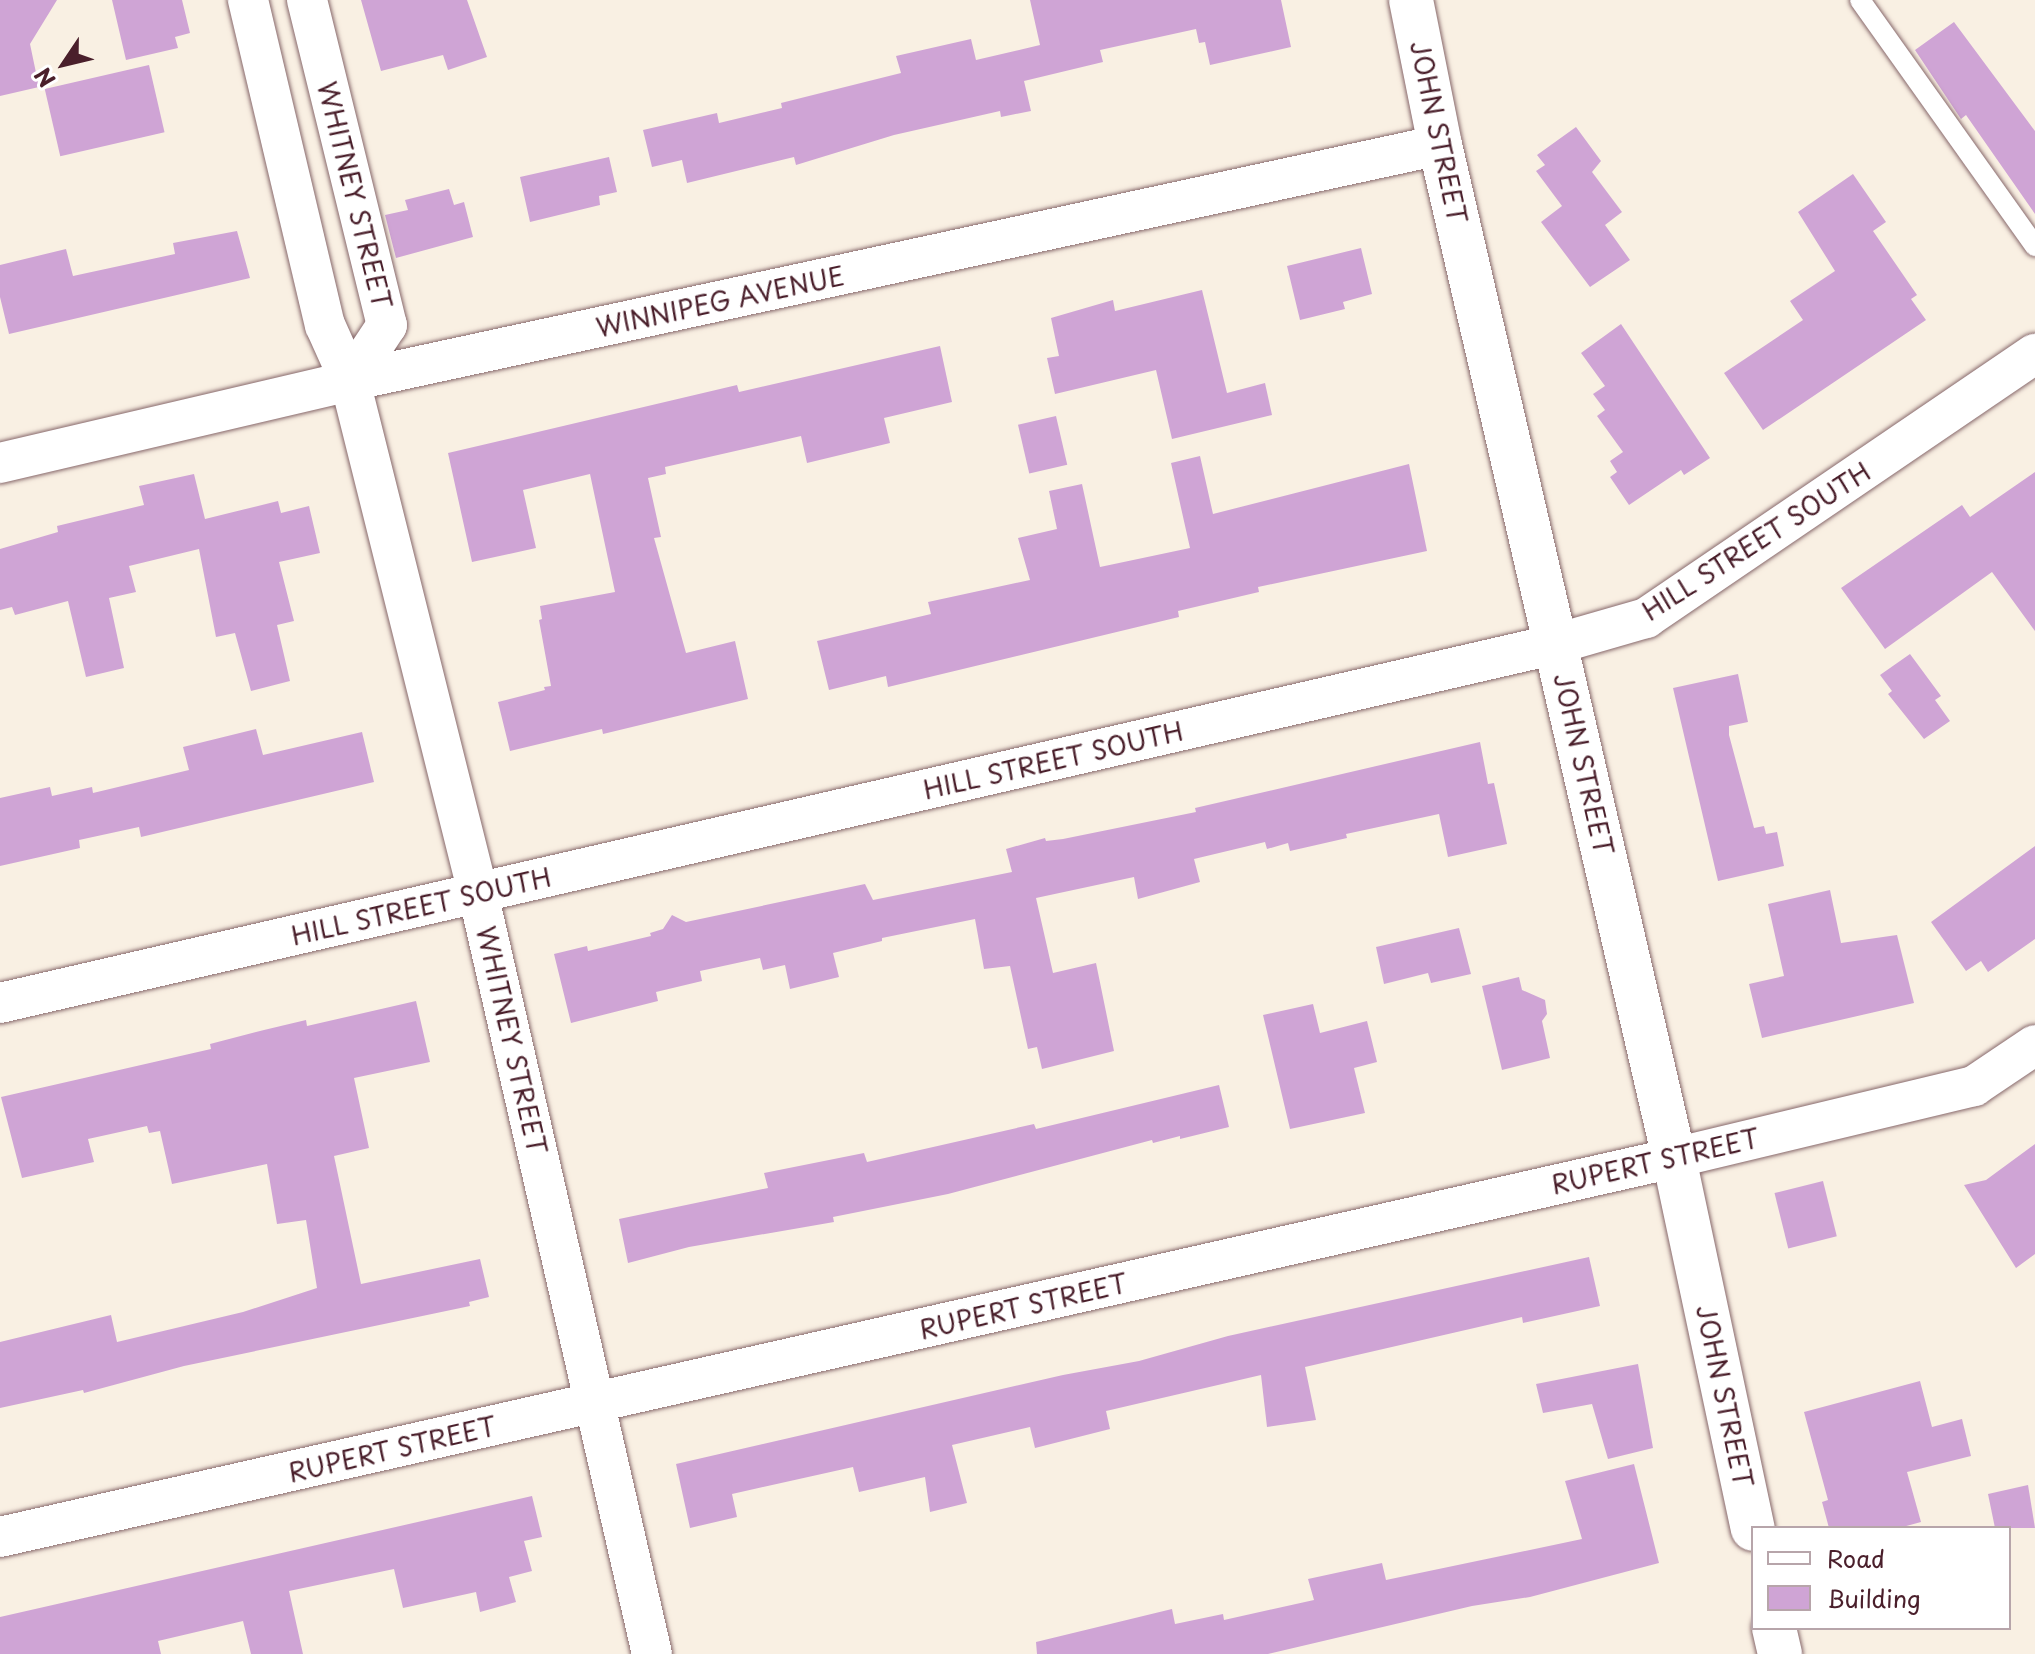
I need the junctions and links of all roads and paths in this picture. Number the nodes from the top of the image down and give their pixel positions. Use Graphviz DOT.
graph roads {
  1 [pos="248,0"];
  2 [pos="307,0"];
  3 [pos="1411,0"];
  4 [pos="1860,0"];
  5 [pos="1440,145"];
  6 [pos="2035,246"];
  7 [pos="2035,354"];
  8 [pos="350,381"];
  9 [pos="0,463"];
  10 [pos="1556,644"];
  11 [pos="478,893"];
  12 [pos="0,1003"];
  13 [pos="2035,1045"];
  14 [pos="1674,1158"];
  15 [pos="596,1403"];
  16 [pos="1752,1526"];
  17 [pos="0,1537"];
  18 [pos="1774,1630"];
  19 [pos="652,1654"];
  20 [pos="1780,1654"];
  1 -- 8 [label="street, WHITNEY STREET"];
  2 -- 8 [label="street, WHITNEY STREET"];
  3 -- 5 [label="street, JOHN STREET"];
  4 -- 6 [label="lane"];
  5 -- 8 [label="street, WINNIPEG AVENUE"];
  5 -- 10 [label="street, JOHN STREET"];
  7 -- 10 [label="street, HILL STREET SOUTH"];
  8 -- 9 [label="street, WINNIPEG AVENUE"];
  8 -- 11 [label="street, WHITNEY STREET"];
  10 -- 11 [label="street, HILL STREET SOUTH"];
  10 -- 14 [label="street, JOHN STREET"];
  11 -- 12 [label="street, HILL STREET SOUTH"];
  11 -- 15 [label="street, WHITNEY STREET"];
  13 -- 14 [label="street, RUPERT STREET"];
  14 -- 15 [label="street, RUPERT STREET"];
  14 -- 16 [label="street, JOHN STREET"];
  15 -- 17 [label="street, RUPERT STREET"];
  15 -- 19 [label="street, WHITNEY STREET"];
  18 -- 20 [label="street"];
}
